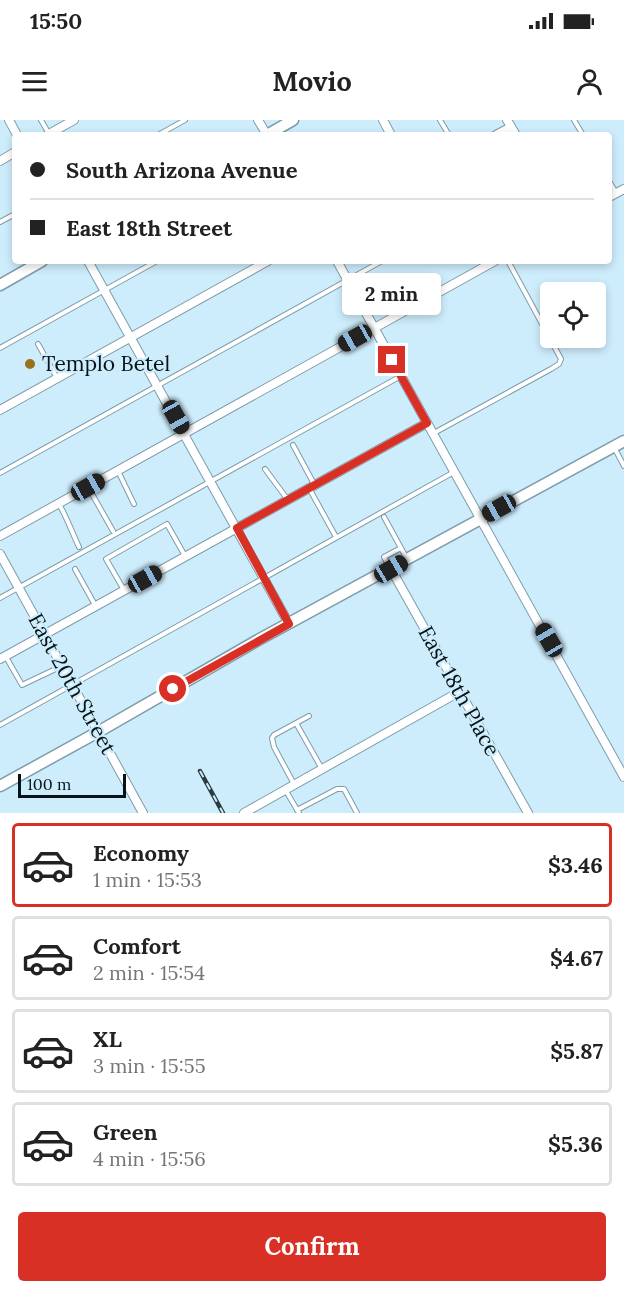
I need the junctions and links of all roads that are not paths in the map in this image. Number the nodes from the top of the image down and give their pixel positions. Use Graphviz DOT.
graph roads {
  1 [pos="74,120"];
  2 [pos="185,120"];
  3 [pos="293,120"];
  4 [pos="52,132"];
  5 [pos="163,132"];
  6 [pos="272,132"];
  7 [pos="37,264"];
  8 [pos="90,264"];
  9 [pos="152,264"];
  10 [pos="263,264"];
  11 [pos="339,264"];
  12 [pos="376,264"];
  13 [pos="490,264"];
  14 [pos="510,264"];
  15 [pos="348,280"];
  16 [pos="0,285"];
  17 [pos="104,290"];
  18 [pos="374,328"];
  19 [pos="131,338"];
  20 [pos="38,344"];
  21 [pos="0,348"];
  22 [pos="401,376"];
  23 [pos="57,378"];
  24 [pos="158,385"];
  25 [pos="0,410"];
  26 [pos="427,423"];
  27 [pos="184,433"];
  28 [pos="433,433"];
  29 [pos="624,441"];
  30 [pos="293,445"];
  31 [pos="614,447"];
  32 [pos="624,466"];
  33 [pos="265,469"];
  34 [pos="118,470"];
  35 [pos="454,472"];
  36 [pos="0,473"];
  37 [pos="211,481"];
  38 [pos="312,486"];
  39 [pos="88,487"];
  40 [pos="288,500"];
  41 [pos="58,503"];
  42 [pos="134,504"];
  43 [pos="384,517"];
  44 [pos="480,519"];
  45 [pos="237,528"];
  46 [pos="113,531"];
  47 [pos="0,536"];
  48 [pos="336,537"];
  49 [pos="79,547"];
  50 [pos="401,548"];
  51 [pos="0,554"];
  52 [pos="186,557"];
  53 [pos="408,559"];
  54 [pos="75,569"];
  55 [pos="391,569"];
  56 [pos="263,577"];
  57 [pos="18,587"];
  58 [pos="124,590"];
  59 [pos="0,597"];
  60 [pos="96,606"];
  61 [pos="289,624"];
  62 [pos="45,634"];
  63 [pos="3,658"];
  64 [pos="62,666"];
  65 [pos="73,685"];
  66 [pos="459,692"];
  67 [pos="309,716"];
  68 [pos="296,723"];
  69 [pos="0,725"];
  70 [pos="98,732"];
  71 [pos="322,769"];
  72 [pos="624,777"];
  73 [pos="295,785"];
  74 [pos="0,786"];
  75 [pos="286,790"];
  76 [pos="298,811"];
  77 [pos="143,813"];
  78 [pos="244,813"];
  79 [pos="357,813"];
  80 [pos="528,813"];
  1 -- 4 [label="street"];
  2 -- 5 [label="lane"];
  3 -- 6 [label="street"];
  7 -- 16 [label="street"];
  8 -- 17 [label="street"];
  9 -- 17 [label="lane"];
  10 -- 19 [label="street"];
  11 -- 15 [label="street"];
  12 -- 15 [label="lane"];
  13 -- 18 [label="street"];
  14 -- 28 [label="lane"];
  15 -- 18 [label="street"];
  15 -- 24 [label="lane"];
  17 -- 19 [label="street"];
  17 -- 21 [label="lane"];
  18 -- 22 [label="street"];
  18 -- 27 [label="street"];
  19 -- 23 [label="street"];
  19 -- 24 [label="street"];
  20 -- 23 [label="lane"];
  22 -- 26 [label="street"];
  22 -- 37 [label="lane"];
  23 -- 25 [label="street"];
  24 -- 27 [label="street"];
  24 -- 36 [label="lane"];
  26 -- 28 [label="street"];
  26 -- 38 [label="street"];
  27 -- 34 [label="street"];
  27 -- 37 [label="street"];
  28 -- 35 [label="street"];
  29 -- 31 [label="street"];
  30 -- 38 [label="lane"];
  31 -- 32 [label="lane"];
  31 -- 44 [label="street"];
  33 -- 40 [label="lane"];
  34 -- 39 [label="street"];
  34 -- 42 [label="lane"];
  35 -- 44 [label="street"];
  35 -- 48 [label="lane"];
  37 -- 45 [label="street"];
  37 -- 57 [label="lane"];
  38 -- 40 [label="street"];
  38 -- 48 [label="lane"];
  39 -- 41 [label="street"];
  39 -- 46 [label="lane"];
  40 -- 45 [label="street"];
  41 -- 47 [label="street"];
  41 -- 49 [label="lane"];
  43 -- 50 [label="lane"];
  44 -- 53 [label="street"];
  44 -- 72 [label="street"];
  45 -- 52 [label="street"];
  45 -- 56 [label="street"];
  48 -- 56 [label="lane"];
  50 -- 53 [label="lane"];
  50 -- 55 [label="lane"];
  51 -- 57 [label="street, East 20th Street"];
  52 -- 58 [label="street"];
  52 -- 58 [label="lane"];
  53 -- 55 [label="street"];
  54 -- 60 [label="lane"];
  55 -- 61 [label="street"];
  55 -- 66 [label="street, East 18th Place"];
  56 -- 61 [label="street"];
  56 -- 65 [label="lane"];
  57 -- 59 [label="lane"];
  57 -- 62 [label="street, East 20th Street"];
  58 -- 60 [label="street"];
  60 -- 62 [label="street"];
  61 -- 70 [label="street"];
  62 -- 63 [label="street"];
  62 -- 64 [label="street, East 20th Street"];
  63 -- 64 [label="lane"];
  64 -- 65 [label="street, East 20th Street"];
  65 -- 69 [label="lane"];
  65 -- 70 [label="street, East 20th Street"];
  66 -- 71 [label="street"];
  66 -- 80 [label="street, East 18th Place"];
  67 -- 68 [label="lane"];
  68 -- 71 [label="lane"];
  68 -- 73 [label="lane"];
  70 -- 74 [label="street"];
  70 -- 77 [label="street, East 20th Street"];
  71 -- 73 [label="street"];
  73 -- 75 [label="street"];
  75 -- 76 [label="lane"];
  75 -- 78 [label="street"];
  76 -- 79 [label="lane"];
}
